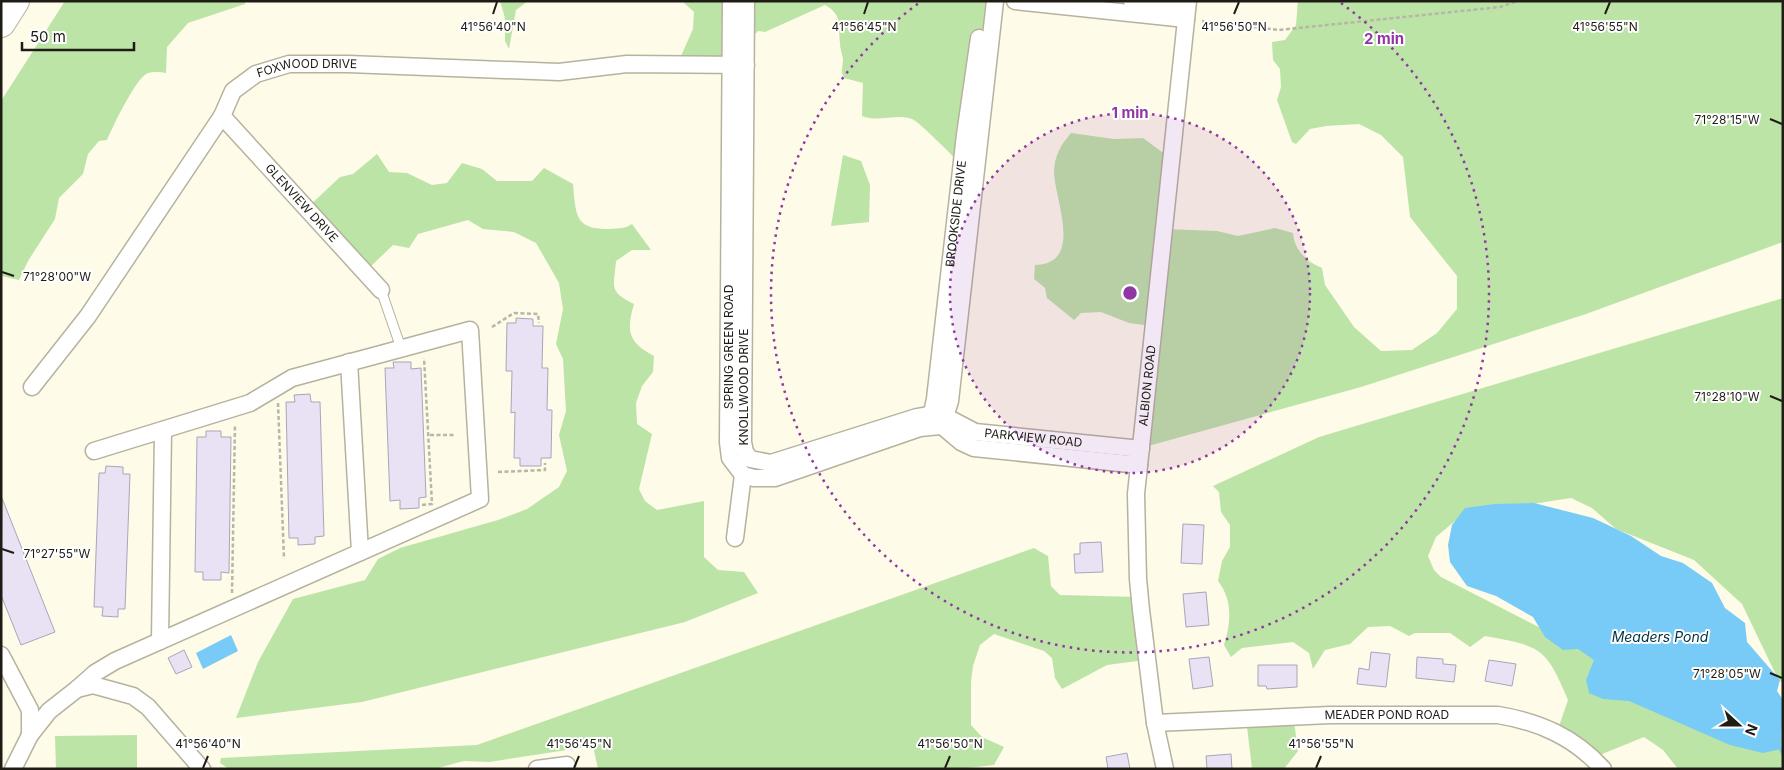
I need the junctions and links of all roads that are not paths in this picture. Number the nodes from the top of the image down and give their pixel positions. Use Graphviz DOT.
graph roads {
  1 [pos="15,1"];
  2 [pos="731,1"];
  3 [pos="746,1"];
  4 [pos="984,1"];
  5 [pos="995,1"];
  6 [pos="1015,1"];
  7 [pos="1132,1"];
  8 [pos="1187,9"];
  9 [pos="1,23"];
  10 [pos="738,65"];
  11 [pos="222,116"];
  12 [pos="737,215"];
  13 [pos="381,290"];
  14 [pos="401,348"];
  15 [pos="349,362"];
  16 [pos="32,388"];
  17 [pos="937,420"];
  18 [pos="163,430"];
  19 [pos="94,451"];
  20 [pos="1140,457"];
  21 [pos="743,474"];
  22 [pos="735,538"];
  23 [pos="360,552"];
  24 [pos="160,641"];
  25 [pos="1,655"];
  26 [pos="6,668"];
  27 [pos="77,689"];
  28 [pos="1155,724"];
  29 [pos="30,735"];
  30 [pos="567,765"];
  31 [pos="13,769"];
  32 [pos="202,769"];
  33 [pos="537,769"];
  34 [pos="1165,769"];
  35 [pos="1603,769"];
  1 -- 9 [label="highway"];
  2 -- 10 [label="street"];
  3 -- 10 [label="street, SPRING GREEN ROAD"];
  4 -- 17 [label="street, BROOKSIDE DRIVE"];
  5 -- 17 [label="street, BROOKSIDE DRIVE"];
  6 -- 8 [label="street"];
  7 -- 8 [label="street"];
  8 -- 20 [label="street, ALBION ROAD"];
  10 -- 11 [label="street, FOXWOOD DRIVE"];
  10 -- 12 [label="street, SPRING GREEN ROAD"];
  11 -- 13 [label="street, GLENVIEW DRIVE"];
  11 -- 16 [label="street, FOXWOOD DRIVE"];
  12 -- 17 [label="street, KNOLLWOOD DRIVE"];
  12 -- 21 [label="street, SPRING GREEN ROAD"];
  13 -- 14 [label="lane"];
  14 -- 15 [label="street"];
  14 -- 23 [label="street"];
  15 -- 18 [label="street"];
  15 -- 23 [label="street"];
  17 -- 20 [label="street, PARKVIEW ROAD"];
  17 -- 21 [label="street"];
  18 -- 19 [label="street"];
  18 -- 24 [label="street"];
  20 -- 28 [label="street, ALBION ROAD"];
  21 -- 22 [label="street"];
  23 -- 24 [label="street"];
  24 -- 27 [label="street"];
  25 -- 26 [label="street"];
  26 -- 29 [label="street"];
  27 -- 29 [label="street"];
  27 -- 32 [label="street"];
  28 -- 34 [label="street, ALBION ROAD"];
  28 -- 35 [label="street, MEADER POND ROAD"];
  29 -- 31 [label="street"];
  30 -- 33 [label="street"];
}
